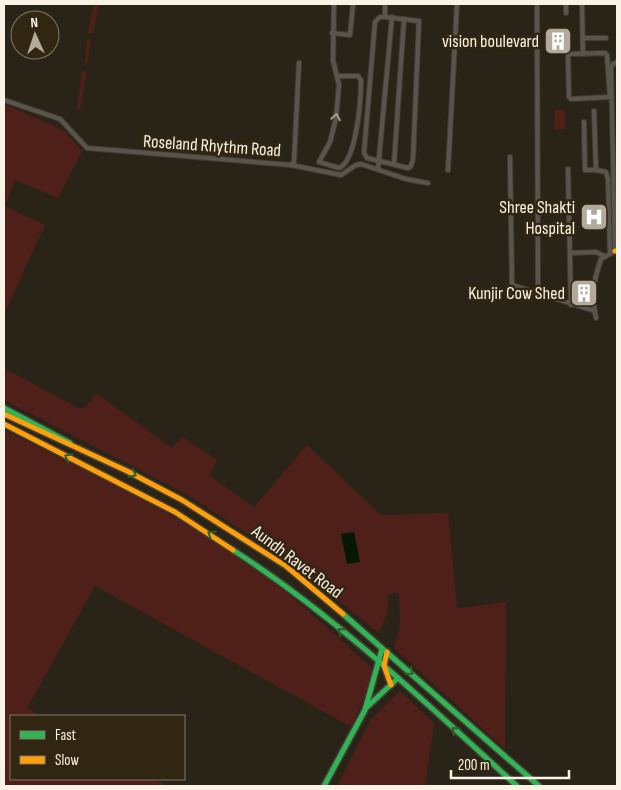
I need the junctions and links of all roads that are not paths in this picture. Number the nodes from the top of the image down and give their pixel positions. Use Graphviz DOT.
graph roads {
  1 [pos="334,4"];
  2 [pos="353,4"];
  3 [pos="386,4"];
  4 [pos="457,4"];
  5 [pos="537,4"];
  6 [pos="566,4"];
  7 [pos="582,4"];
  8 [pos="566,13"];
  9 [pos="385,16"];
  10 [pos="392,17"];
  11 [pos="404,18"];
  12 [pos="332,33"];
  13 [pos="583,38"];
  14 [pos="606,38"];
  15 [pos="583,54"];
  16 [pos="617,62"];
  17 [pos="299,63"];
  18 [pos="338,76"];
  19 [pos="4,100"];
  20 [pos="594,111"];
  21 [pos="584,122"];
  22 [pos="510,157"];
  23 [pos="379,160"];
  24 [pos="394,164"];
  25 [pos="291,165"];
  26 [pos="616,168"];
  27 [pos="378,169"];
  28 [pos="568,169"];
  29 [pos="448,170"];
  30 [pos="596,170"];
  31 [pos="428,183"];
  32 [pos="614,251"];
  33 [pos="570,253"];
  34 [pos="604,256"];
  35 [pos="538,293"];
  36 [pos="571,305"];
  37 [pos="594,311"];
  38 [pos="596,318"];
  39 [pos="4,408"];
  40 [pos="4,414"];
  41 [pos="4,424"];
  42 [pos="73,445"];
  43 [pos="384,650"];
  44 [pos="378,662"];
  45 [pos="384,666"];
  46 [pos="398,678"];
  47 [pos="391,685"];
  48 [pos="365,710"];
  49 [pos="324,786"];
  50 [pos="517,786"];
  51 [pos="539,786"];
  1 -- 12 [label="street"];
  2 -- 12 [label="street"];
  3 -- 9 [label="street"];
  4 -- 29 [label="street"];
  5 -- 35 [label="street"];
  6 -- 8 [label="street"];
  7 -- 13 [label="street"];
  9 -- 10 [label="street"];
  9 -- 23 [label="street"];
  10 -- 11 [label="street"];
  10 -- 23 [label="street"];
  11 -- 24 [label="street"];
  11 -- 24 [label="street"];
  12 -- 18 [label="street"];
  13 -- 14 [label="street"];
  13 -- 15 [label="street"];
  15 -- 15 [label="street"];
  16 -- 26 [label="street"];
  17 -- 25 [label="street"];
  18 -- 18 [label="street, one-way"];
  19 -- 25 [label="street, Roseland Rhythm Road"];
  20 -- 30 [label="street"];
  21 -- 30 [label="street"];
  22 -- 35 [label="street"];
  23 -- 24 [label="street"];
  23 -- 27 [label="street"];
  25 -- 27 [label="street, Roseland Rhythm Road"];
  26 -- 32 [label="street"];
  27 -- 31 [label="street, Roseland Rhythm Road"];
  28 -- 33 [label="street"];
  30 -- 32 [label="street"];
  32 -- 34 [label="street"];
  33 -- 34 [label="street"];
  33 -- 36 [label="street"];
  34 -- 37 [label="street"];
  35 -- 36 [label="street"];
  36 -- 37 [label="street"];
  37 -- 38 [label="street"];
  39 -- 42 [label="main road"];
  40 -- 42 [label="main road, Aundh Ravet Road"];
  44 -- 41 [label="main road, Aundh Ravet Road, one-way"];
  42 -- 43 [label="main road, Aundh Ravet Road, one-way"];
  43 -- 44 [label="main road"];
  43 -- 45 [label="main road"];
  43 -- 51 [label="main road, Aundh Ravet Road, one-way"];
  44 -- 45 [label="main road, Aundh Ravet Road"];
  44 -- 48 [label="main road"];
  45 -- 46 [label="main road, Aundh Ravet Road"];
  45 -- 47 [label="main road"];
  46 -- 47 [label="main road"];
  50 -- 46 [label="main road, Aundh Ravet Road, one-way"];
  47 -- 48 [label="main road"];
  48 -- 49 [label="main road"];
}
